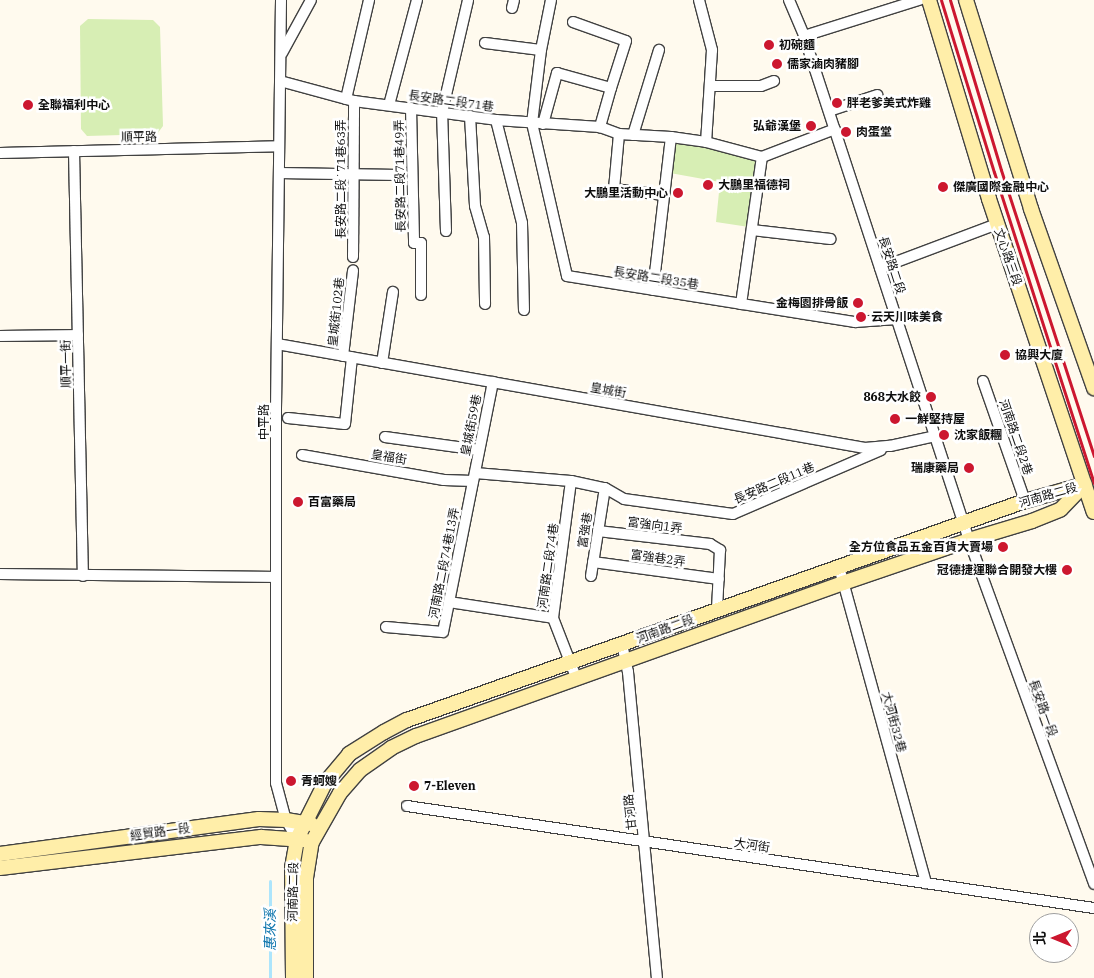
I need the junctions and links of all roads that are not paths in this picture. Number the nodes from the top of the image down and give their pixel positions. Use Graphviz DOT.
graph roads {
  1 [pos="281,0"];
  2 [pos="311,0"];
  3 [pos="369,0"];
  4 [pos="417,0"];
  5 [pos="468,0"];
  6 [pos="551,0"];
  7 [pos="699,0"];
  8 [pos="789,0"];
  9 [pos="920,0"];
  10 [pos="929,0"];
  11 [pos="966,0"];
  12 [pos="573,22"];
  13 [pos="804,36"];
  14 [pos="485,43"];
  15 [pos="541,50"];
  16 [pos="659,50"];
  17 [pos="281,54"];
  18 [pos="280,81"];
  19 [pos="774,81"];
  20 [pos="710,86"];
  21 [pos="611,88"];
  22 [pos="877,95"];
  23 [pos="350,100"];
  24 [pos="389,105"];
  25 [pos="411,108"];
  26 [pos="829,111"];
  27 [pos="442,112"];
  28 [pos="470,116"];
  29 [pos="496,120"];
  30 [pos="532,123"];
  31 [pos="543,124"];
  32 [pos="600,127"];
  33 [pos="835,129"];
  34 [pos="619,134"];
  35 [pos="633,135"];
  36 [pos="671,137"];
  37 [pos="706,142"];
  38 [pos="280,146"];
  39 [pos="74,151"];
  40 [pos="0,153"];
  41 [pos="762,157"];
  42 [pos="279,173"];
  43 [pos="354,174"];
  44 [pos="400,175"];
  45 [pos="664,196"];
  46 [pos="997,224"];
  47 [pos="752,230"];
  48 [pos="446,231"];
  49 [pos="830,239"];
  50 [pos="353,257"];
  51 [pos="880,268"];
  52 [pos="353,271"];
  53 [pos="653,290"];
  54 [pos="393,292"];
  55 [pos="421,295"];
  56 [pos="485,304"];
  57 [pos="741,304"];
  58 [pos="524,310"];
  59 [pos="897,319"];
  60 [pos="78,335"];
  61 [pos="0,336"];
  62 [pos="277,344"];
  63 [pos="348,357"];
  64 [pos="382,363"];
  65 [pos="983,381"];
  66 [pos="492,382"];
  67 [pos="1094,388"];
  68 [pos="288,418"];
  69 [pos="935,436"];
  70 [pos="385,437"];
  71 [pos="890,446"];
  72 [pos="479,450"];
  73 [pos="302,455"];
  74 [pos="474,477"];
  75 [pos="572,481"];
  76 [pos="1089,482"];
  77 [pos="605,488"];
  78 [pos="1025,500"];
  79 [pos="1094,512"];
  80 [pos="963,523"];
  81 [pos="598,531"];
  82 [pos="969,540"];
  83 [pos="593,562"];
  84 [pos="839,567"];
  85 [pos="0,574"];
  86 [pos="83,576"];
  87 [pos="591,576"];
  88 [pos="276,578"];
  89 [pos="718,579"];
  90 [pos="844,583"];
  91 [pos="449,602"];
  92 [pos="717,610"];
  93 [pos="553,618"];
  94 [pos="386,627"];
  95 [pos="622,644"];
  96 [pos="627,661"];
  97 [pos="571,662"];
  98 [pos="577,680"];
  99 [pos="407,806"];
  100 [pos="286,820"];
  101 [pos="304,822"];
  102 [pos="320,825"];
  103 [pos="297,839"];
  104 [pos="645,841"];
  105 [pos="312,842"];
  106 [pos="0,854"];
  107 [pos="0,868"];
  108 [pos="926,883"];
  109 [pos="1094,884"];
  110 [pos="1094,908"];
  111 [pos="293,978"];
  112 [pos="306,978"];
  113 [pos="657,978"];
  1 -- 17 [label="street, 中平路"];
  2 -- 17 [label="street"];
  3 -- 23 [label="street, 長安路二段˙71巷63弄"];
  4 -- 24 [label="street"];
  5 -- 27 [label="street"];
  6 -- 15 [label="street"];
  7 -- 20 [label="street"];
  8 -- 13 [label="street, 長安路二段"];
  9 -- 13 [label="street"];
  10 -- 46 [label="street, 文心路三段"];
  11 -- 67 [label="street"];
  12 -- 21 [label="street"];
  13 -- 26 [label="street, 長安路二段"];
  14 -- 15 [label="street"];
  15 -- 30 [label="street"];
  16 -- 35 [label="street"];
  17 -- 18 [label="street, 中平路"];
  18 -- 23 [label="street, 長安路二段71巷"];
  18 -- 38 [label="street, 中平路"];
  19 -- 20 [label="street"];
  20 -- 37 [label="street"];
  21 -- 31 [label="street"];
  21 -- 32 [label="street"];
  22 -- 26 [label="street"];
  23 -- 24 [label="street, 長安路二段71巷"];
  23 -- 43 [label="street, 長安路二段˙71巷63弄"];
  24 -- 25 [label="street, 長安路二段71巷"];
  25 -- 27 [label="street, 長安路二段71巷"];
  25 -- 55 [label="street, 長安路二段71巷49弄"];
  26 -- 33 [label="street, 長安路二段"];
  27 -- 28 [label="street, 長安路二段71巷"];
  27 -- 48 [label="street"];
  28 -- 29 [label="street, 長安路二段71巷"];
  28 -- 56 [label="street"];
  29 -- 30 [label="street, 長安路二段71巷"];
  29 -- 58 [label="street"];
  30 -- 31 [label="street, 長安路二段71巷"];
  30 -- 53 [label="street, 長安路二段35巷"];
  31 -- 32 [label="street, 長安路二段71巷"];
  32 -- 34 [label="street, 長安路二段71巷"];
  33 -- 41 [label="street"];
  33 -- 51 [label="street, 長安路二段"];
  34 -- 35 [label="street, 長安路二段71巷"];
  34 -- 45 [label="street"];
  35 -- 36 [label="street, 長安路二段71巷"];
  36 -- 37 [label="street, 長安路二段71巷"];
  36 -- 45 [label="street"];
  37 -- 41 [label="street, 長安路二段71巷"];
  38 -- 39 [label="street, 順平路"];
  38 -- 42 [label="street, 中平路"];
  39 -- 40 [label="street, 順平路"];
  39 -- 60 [label="street, 順平一街"];
  41 -- 47 [label="street"];
  42 -- 43 [label="street"];
  42 -- 62 [label="street, 中平路"];
  43 -- 44 [label="street"];
  43 -- 50 [label="street, 長安路二段˙71巷63弄"];
  45 -- 53 [label="street"];
  46 -- 51 [label="street"];
  46 -- 76 [label="street, 文心路三段"];
  47 -- 49 [label="street"];
  47 -- 57 [label="street"];
  51 -- 59 [label="street, 長安路二段"];
  52 -- 63 [label="street, 皇城街102巷"];
  53 -- 57 [label="street, 長安路二段35巷"];
  54 -- 64 [label="street"];
  57 -- 59 [label="street, 長安路二段35巷"];
  59 -- 69 [label="street, 長安路二段"];
  60 -- 61 [label="street"];
  60 -- 86 [label="street, 順平一街"];
  62 -- 63 [label="street, 皇城街"];
  62 -- 88 [label="street, 中平路"];
  63 -- 64 [label="street, 皇城街"];
  63 -- 68 [label="street, 皇城街102巷"];
  64 -- 66 [label="street, 皇城街"];
  65 -- 78 [label="street, 河南路二段2巷"];
  66 -- 71 [label="street, 皇城街"];
  66 -- 72 [label="street, 皇城街59巷"];
  69 -- 71 [label="street, 皇城街"];
  69 -- 80 [label="street, 長安路二段"];
  70 -- 72 [label="street"];
  71 -- 77 [label="street, 長安路二段11巷"];
  72 -- 74 [label="street, 皇城街59巷"];
  73 -- 74 [label="street, 皇福街"];
  74 -- 75 [label="street, 皇福街"];
  74 -- 91 [label="street, 河南路二段74巷13弄"];
  75 -- 77 [label="street, 長安路二段11巷"];
  75 -- 93 [label="street, 河南路二段74巷"];
  76 -- 78 [label="street, 河南路二段"];
  76 -- 79 [label="street, 文心路三段"];
  76 -- 82 [label="street, 河南路二段"];
  77 -- 81 [label="street, 富強巷"];
  78 -- 80 [label="street, 河南路二段"];
  80 -- 82 [label="street, 長安路二段"];
  80 -- 84 [label="street, 河南路二段"];
  81 -- 83 [label="street, 富強巷"];
  81 -- 89 [label="street, 富強向1弄"];
  82 -- 90 [label="street, 河南路二段"];
  82 -- 109 [label="street, 長安路一段"];
  83 -- 87 [label="street, 富強巷"];
  83 -- 89 [label="street, 富強巷2弄"];
  84 -- 90 [label="street, 大河街32巷"];
  84 -- 92 [label="street, 河南路二段"];
  85 -- 86 [label="street"];
  86 -- 88 [label="street"];
  88 -- 100 [label="street, 中平路"];
  89 -- 92 [label="street"];
  90 -- 96 [label="street, 河南路二段"];
  90 -- 108 [label="street, 大河街32巷"];
  91 -- 93 [label="street"];
  91 -- 94 [label="street, 河南路二段74巷13弄"];
  92 -- 95 [label="street, 河南路二段"];
  93 -- 97 [label="street, 河南路二段74巷"];
  95 -- 96 [label="street, 甘河路"];
  95 -- 97 [label="street, 河南路二段"];
  96 -- 98 [label="street, 河南路二段"];
  96 -- 104 [label="street, 甘河路"];
  97 -- 98 [label="street, 河南路二段74巷"];
  97 -- 101 [label="street, 河南路二段"];
  98 -- 102 [label="street, 河南路二段"];
  99 -- 104 [label="street, 大河街"];
  100 -- 101 [label="street, 經貿路一段"];
  100 -- 103 [label="street, 中平路"];
  100 -- 106 [label="street, 經貿路一段"];
  101 -- 102 [label="street, 經貿路一段"];
  101 -- 103 [label="street, 河南路二段"];
  102 -- 105 [label="street, 河南路二段"];
  103 -- 105 [label="street, 經貿路一段"];
  103 -- 107 [label="street, 經貿路一段"];
  103 -- 111 [label="street, 河南路二段"];
  104 -- 108 [label="street, 大河街"];
  104 -- 113 [label="street, 甘河路"];
  105 -- 112 [label="street, 河南路二段"];
  108 -- 110 [label="street, 大河街"];
}
